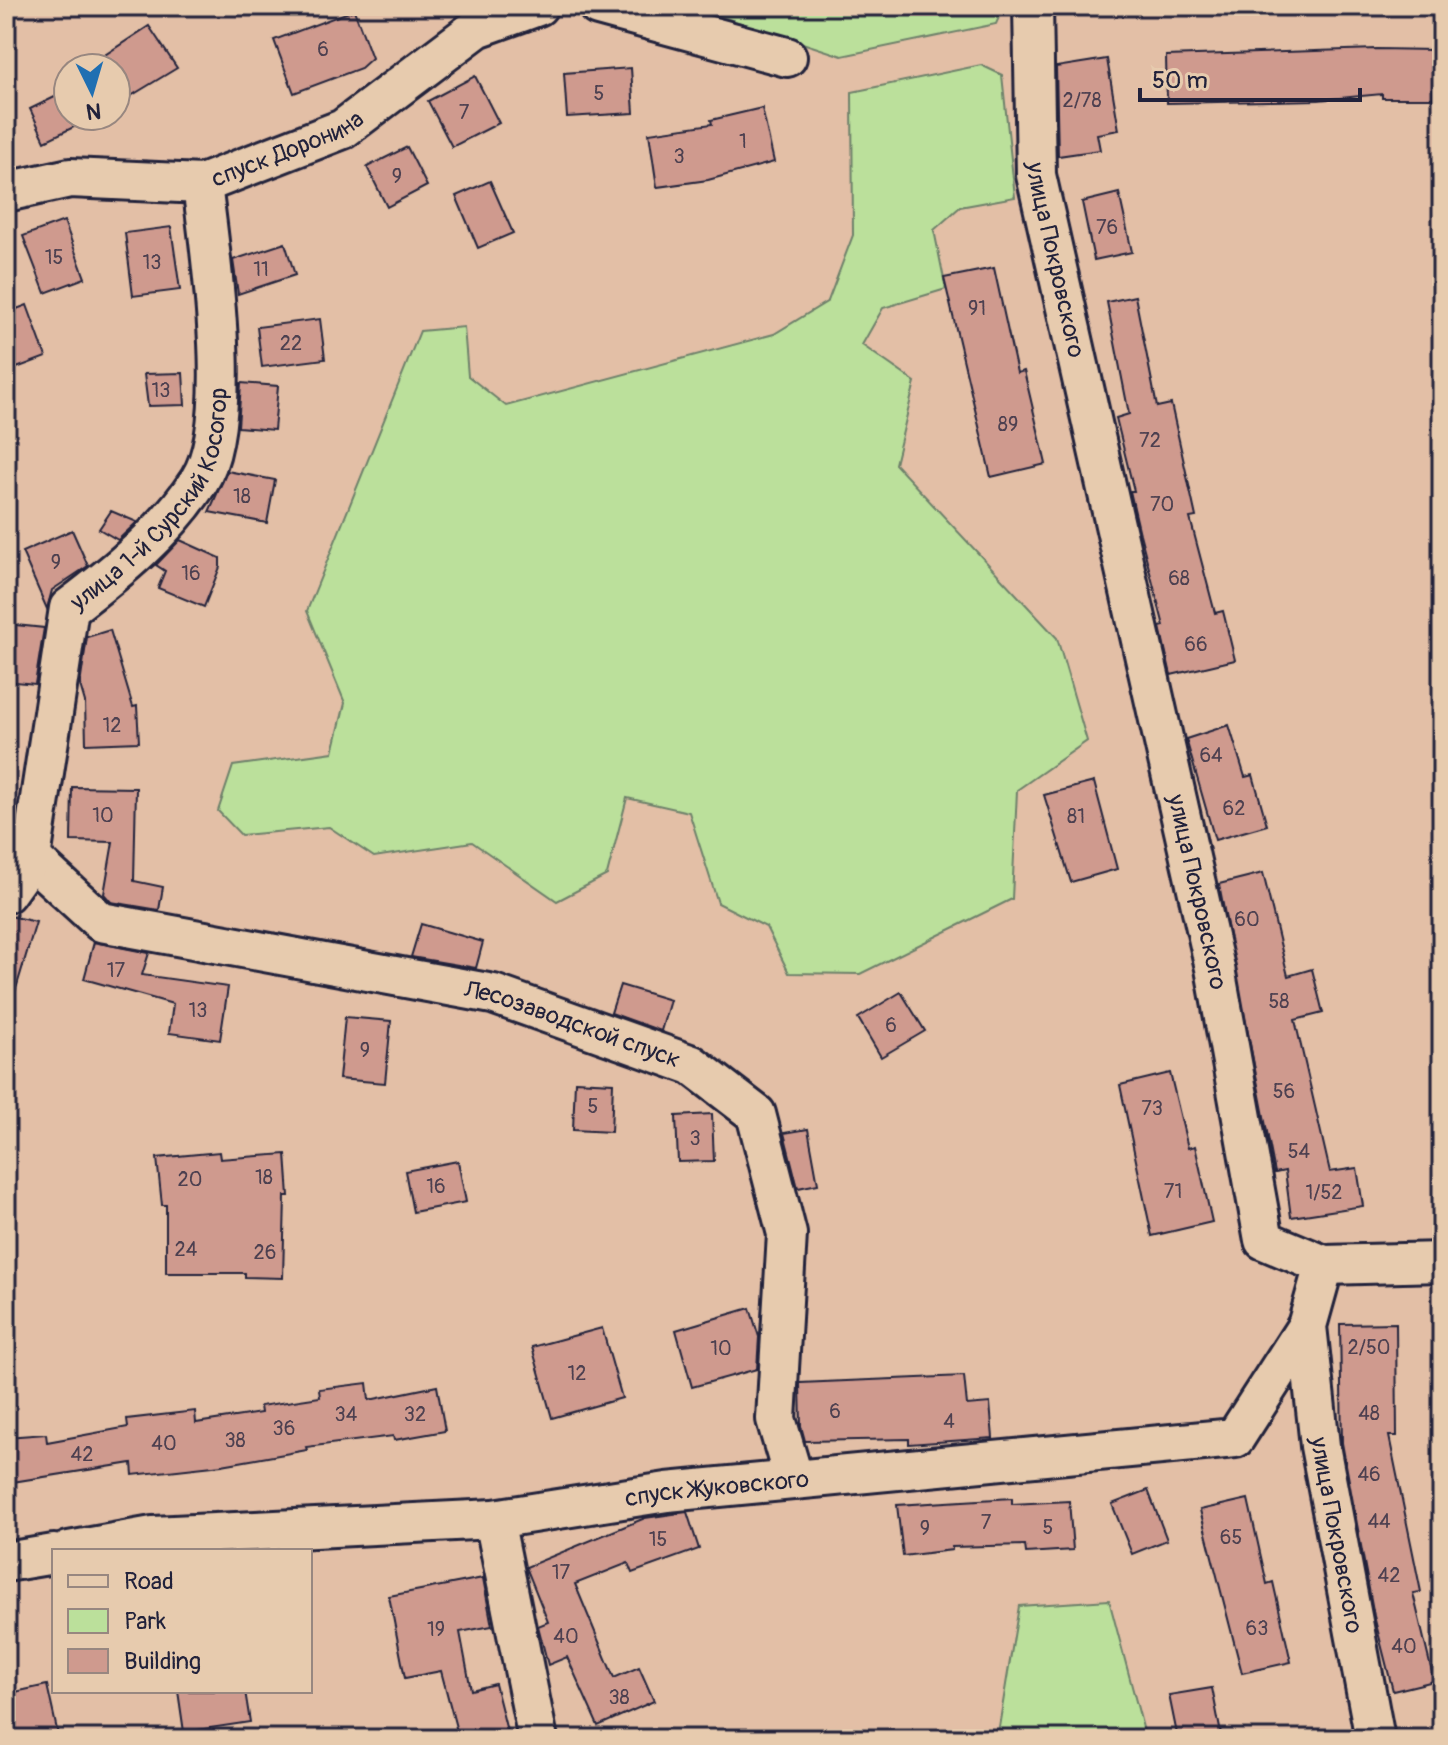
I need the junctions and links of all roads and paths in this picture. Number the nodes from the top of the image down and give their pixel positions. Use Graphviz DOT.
graph roads {
  1 [pos="538,6"];
  2 [pos="598,6"];
  3 [pos="1033,6"];
  4 [pos="787,57"];
  5 [pos="202,184"];
  6 [pos="6,192"];
  7 [pos="31,858"];
  8 [pos="6,893"];
  9 [pos="1442,1262"];
  10 [pos="1324,1265"];
  11 [pos="1307,1326"];
  12 [pos="794,1480"];
  13 [pos="494,1519"];
  14 [pos="80,1549"];
  15 [pos="52,1554"];
  16 [pos="6,1562"];
  17 [pos="538,1739"];
  18 [pos="1375,1739"];
  1 -- 5 [label="street, спуск Доронина"];
  2 -- 4 [label="street"];
  3 -- 10 [label="street, улица Покровского"];
  5 -- 6 [label="street, спуск Доронина"];
  5 -- 7 [label="street, улица 1-й Сурский Косогор"];
  7 -- 8 [label="street, улица 1-й Сурский Косогор"];
  7 -- 12 [label="street, Лесозаводской спуск"];
  9 -- 10 [label="street"];
  10 -- 11 [label="street, улица Покровского"];
  11 -- 12 [label="street, спуск Жуковского"];
  11 -- 18 [label="street, улица Покровского"];
  12 -- 13 [label="street, спуск Жуковского"];
  13 -- 14 [label="street, спуск Жуковского"];
  13 -- 17 [label="street"];
  15 -- 16 [label="street"];
}
